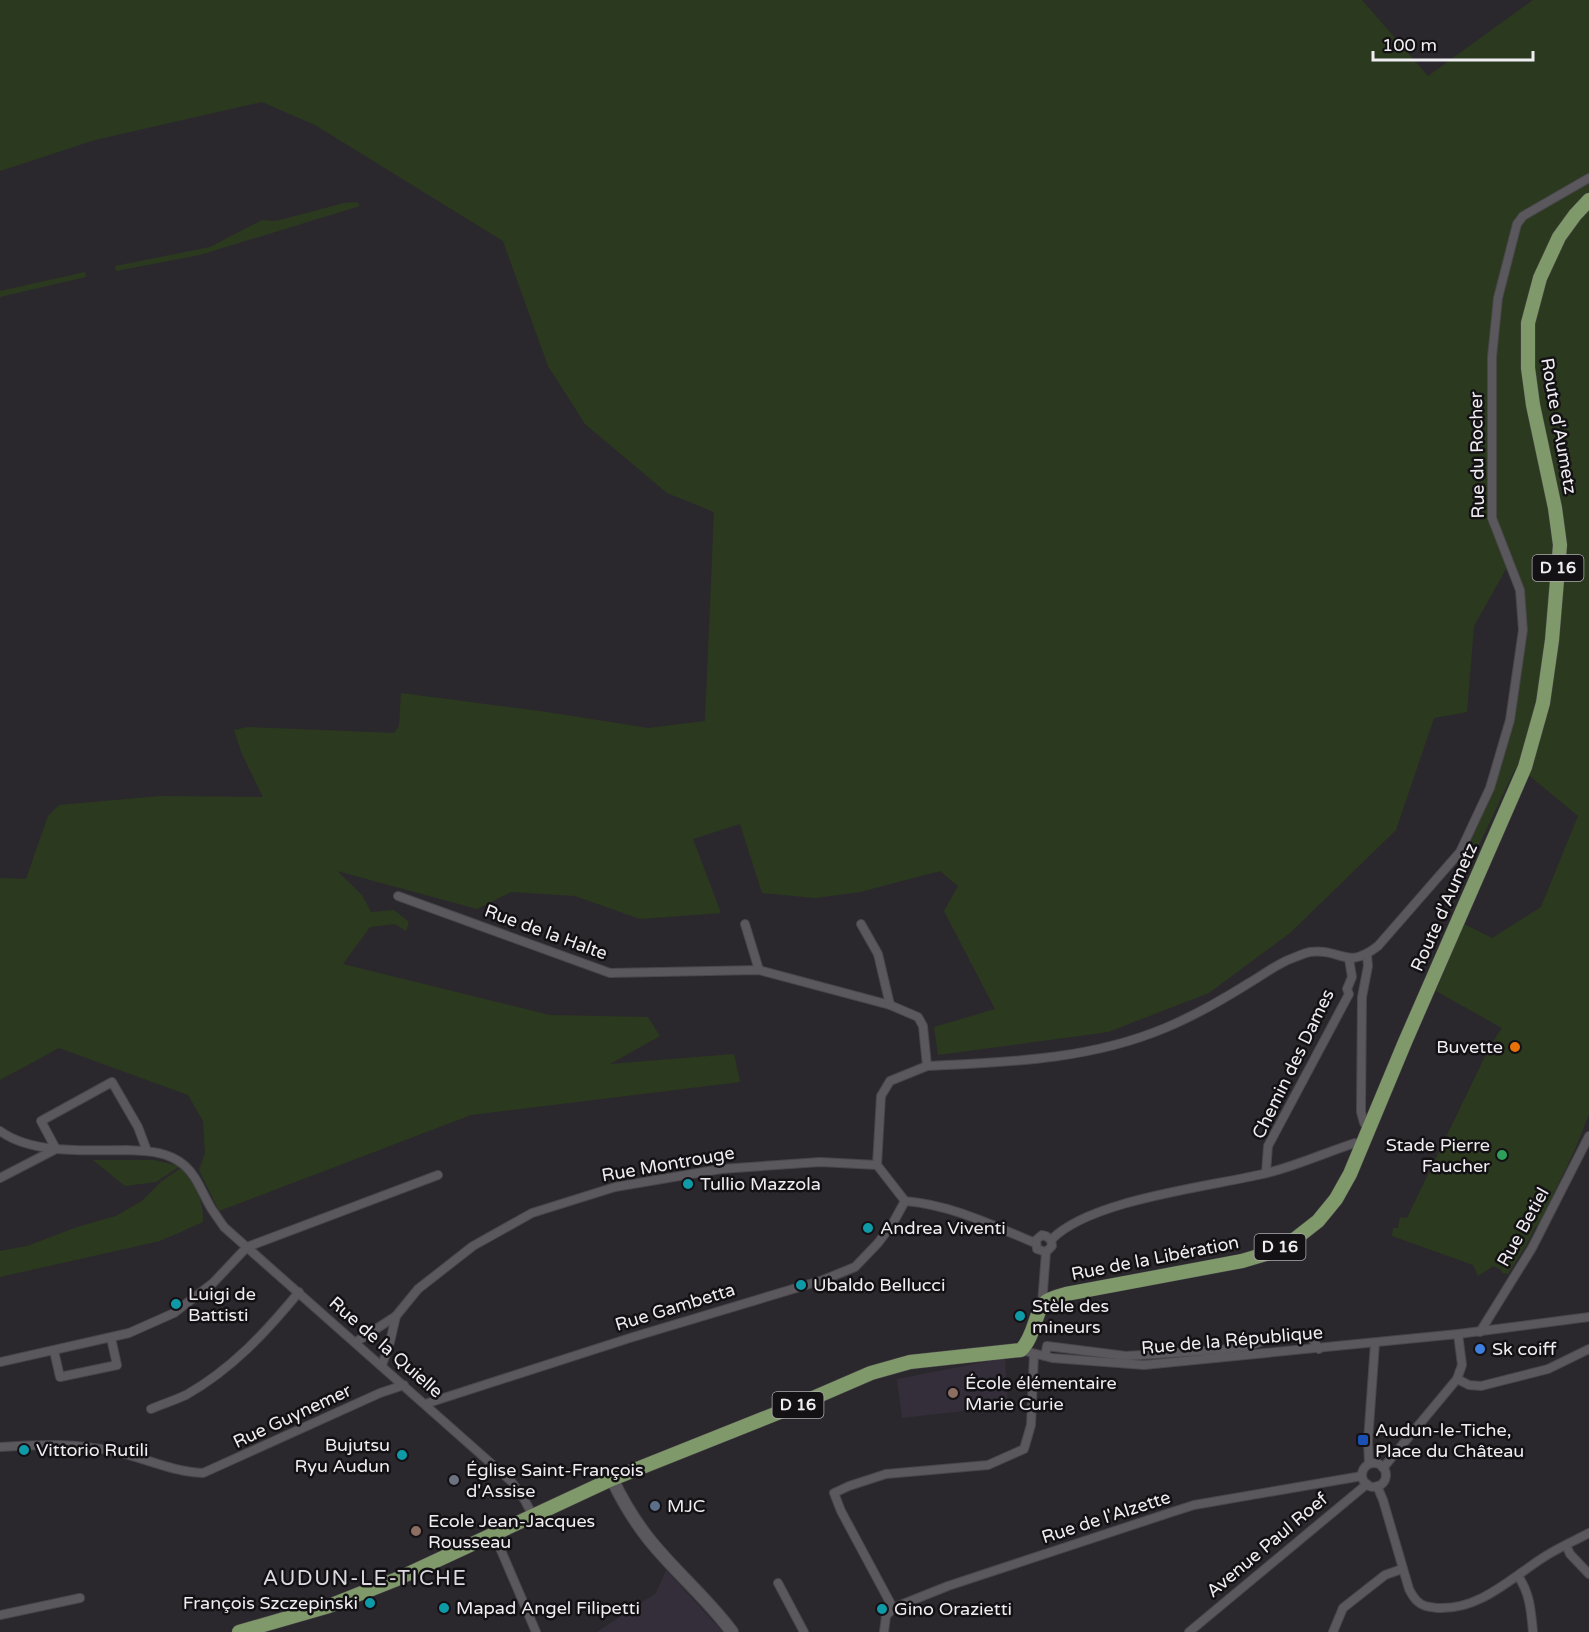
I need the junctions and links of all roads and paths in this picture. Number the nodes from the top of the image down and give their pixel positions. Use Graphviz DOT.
graph roads {
  1 [pos="1589,178"];
  2 [pos="1589,200"];
  3 [pos="399,896"];
  4 [pos="745,924"];
  5 [pos="861,924"];
  6 [pos="1367,955"];
  7 [pos="1349,959"];
  8 [pos="759,970"];
  9 [pos="1348,994"];
  10 [pos="1362,994"];
  11 [pos="890,1005"];
  12 [pos="1405,1042"];
  13 [pos="927,1066"];
  14 [pos="1370,1127"];
  15 [pos="0,1131"];
  16 [pos="1589,1136"];
  17 [pos="1362,1147"];
  18 [pos="56,1149"];
  19 [pos="147,1151"];
  20 [pos="877,1165"];
  21 [pos="1266,1173"];
  22 [pos="438,1175"];
  23 [pos="0,1178"];
  24 [pos="905,1201"];
  25 [pos="1051,1240"];
  26 [pos="1035,1243"];
  27 [pos="247,1247"];
  28 [pos="1046,1252"];
  29 [pos="299,1292"];
  30 [pos="1042,1304"];
  31 [pos="396,1316"];
  32 [pos="1589,1317"];
  33 [pos="1480,1332"];
  34 [pos="1458,1334"];
  35 [pos="111,1338"];
  36 [pos="356,1342"];
  37 [pos="1375,1343"];
  38 [pos="1318,1349"];
  39 [pos="1589,1349"];
  40 [pos="54,1351"];
  41 [pos="1028,1352"];
  42 [pos="1045,1356"];
  43 [pos="0,1362"];
  44 [pos="382,1365"];
  45 [pos="1456,1379"];
  46 [pos="405,1385"];
  47 [pos="425,1404"];
  48 [pos="151,1409"];
  49 [pos="0,1447"];
  50 [pos="1369,1464"];
  51 [pos="1383,1467"];
  52 [pos="612,1479"];
  53 [pos="1364,1480"];
  54 [pos="1377,1486"];
  55 [pos="533,1516"];
  56 [pos="1589,1533"];
  57 [pos="494,1534"];
  58 [pos="1566,1545"];
  59 [pos="1402,1569"];
  60 [pos="1589,1574"];
  61 [pos="1518,1576"];
  62 [pos="778,1583"];
  63 [pos="80,1598"];
  64 [pos="893,1608"];
  65 [pos="0,1615"];
  66 [pos="239,1632"];
  67 [pos="536,1632"];
  68 [pos="732,1632"];
  69 [pos="804,1632"];
  70 [pos="884,1632"];
  71 [pos="1189,1632"];
  72 [pos="1333,1632"];
  73 [pos="1533,1632"];
  1 -- 6 [label="street, Rue du Rocher"];
  2 -- 12 [label="main road, Route d'Aumetz / D 16"];
  3 -- 8 [label="street, Rue de la Halte"];
  4 -- 8 [label="street"];
  5 -- 11 [label="street"];
  6 -- 7 [label="street"];
  6 -- 10 [label="street"];
  7 -- 9 [label="street, Chemin des Dames"];
  7 -- 13 [label="street"];
  8 -- 11 [label="street, Rue de la Halte"];
  9 -- 10 [label="street"];
  9 -- 21 [label="street, Chemin des Dames"];
  10 -- 14 [label="street"];
  11 -- 13 [label="street, Rue de la Halte"];
  12 -- 14 [label="main road, Rue de la Libération / D 16"];
  13 -- 20 [label="street"];
  14 -- 17 [label="main road, Rue de la Libération / D 16"];
  15 -- 18 [label="street, Rue de la Quielle"];
  16 -- 33 [label="street, Rue Betiel"];
  17 -- 21 [label="street"];
  17 -- 30 [label="main road, Rue de la Libération / D 16"];
  18 -- 19 [label="street, Rue de la Quielle"];
  18 -- 19 [label="street"];
  18 -- 23 [label="street"];
  19 -- 27 [label="street, Rue de la Quielle"];
  20 -- 24 [label="street"];
  20 -- 31 [label="street, Rue Montrouge"];
  21 -- 25 [label="street"];
  22 -- 27 [label="street"];
  24 -- 26 [label="street"];
  24 -- 47 [label="street, Rue Gambetta"];
  25 -- 26 [label="street"];
  25 -- 28 [label="street"];
  26 -- 28 [label="street"];
  27 -- 29 [label="street, Rue de la Quielle"];
  27 -- 35 [label="street"];
  28 -- 30 [label="street"];
  29 -- 36 [label="street, Rue de la Quielle"];
  29 -- 48 [label="street"];
  30 -- 41 [label="main road"];
  31 -- 36 [label="street, Rue Montrouge"];
  31 -- 44 [label="street, Rue Montrouge"];
  32 -- 33 [label="street"];
  33 -- 34 [label="street"];
  34 -- 37 [label="street, Rue de la République"];
  34 -- 45 [label="street"];
  35 -- 40 [label="street"];
  35 -- 40 [label="street"];
  36 -- 44 [label="street, Rue de la Quielle"];
  37 -- 38 [label="street, Rue de la République"];
  37 -- 50 [label="street"];
  38 -- 42 [label="street, Rue de la République"];
  38 -- 42 [label="street"];
  39 -- 45 [label="street"];
  40 -- 43 [label="street"];
  41 -- 42 [label="street, Rue de la République"];
  41 -- 52 [label="main road, D 16"];
  41 -- 64 [label="street"];
  44 -- 46 [label="street, Rue de la Quielle"];
  45 -- 51 [label="street"];
  46 -- 47 [label="street, Rue de la Quielle"];
  46 -- 49 [label="street, Rue Guynemer"];
  47 -- 55 [label="street, Rue de la Quielle"];
  50 -- 51 [label="street"];
  50 -- 53 [label="street"];
  51 -- 54 [label="street"];
  52 -- 55 [label="main road, D 16"];
  52 -- 68 [label="main road"];
  53 -- 54 [label="street"];
  53 -- 64 [label="street, Rue de l'Alzette"];
  53 -- 71 [label="street, Avenue Paul Roef"];
  54 -- 59 [label="street"];
  55 -- 57 [label="main road, D 16"];
  56 -- 58 [label="street"];
  57 -- 66 [label="main road, D 16"];
  57 -- 67 [label="street"];
  58 -- 60 [label="street"];
  58 -- 61 [label="street"];
  59 -- 61 [label="street"];
  59 -- 72 [label="street"];
  61 -- 73 [label="street"];
  62 -- 69 [label="street"];
  63 -- 65 [label="street"];
  64 -- 70 [label="street"];
}
